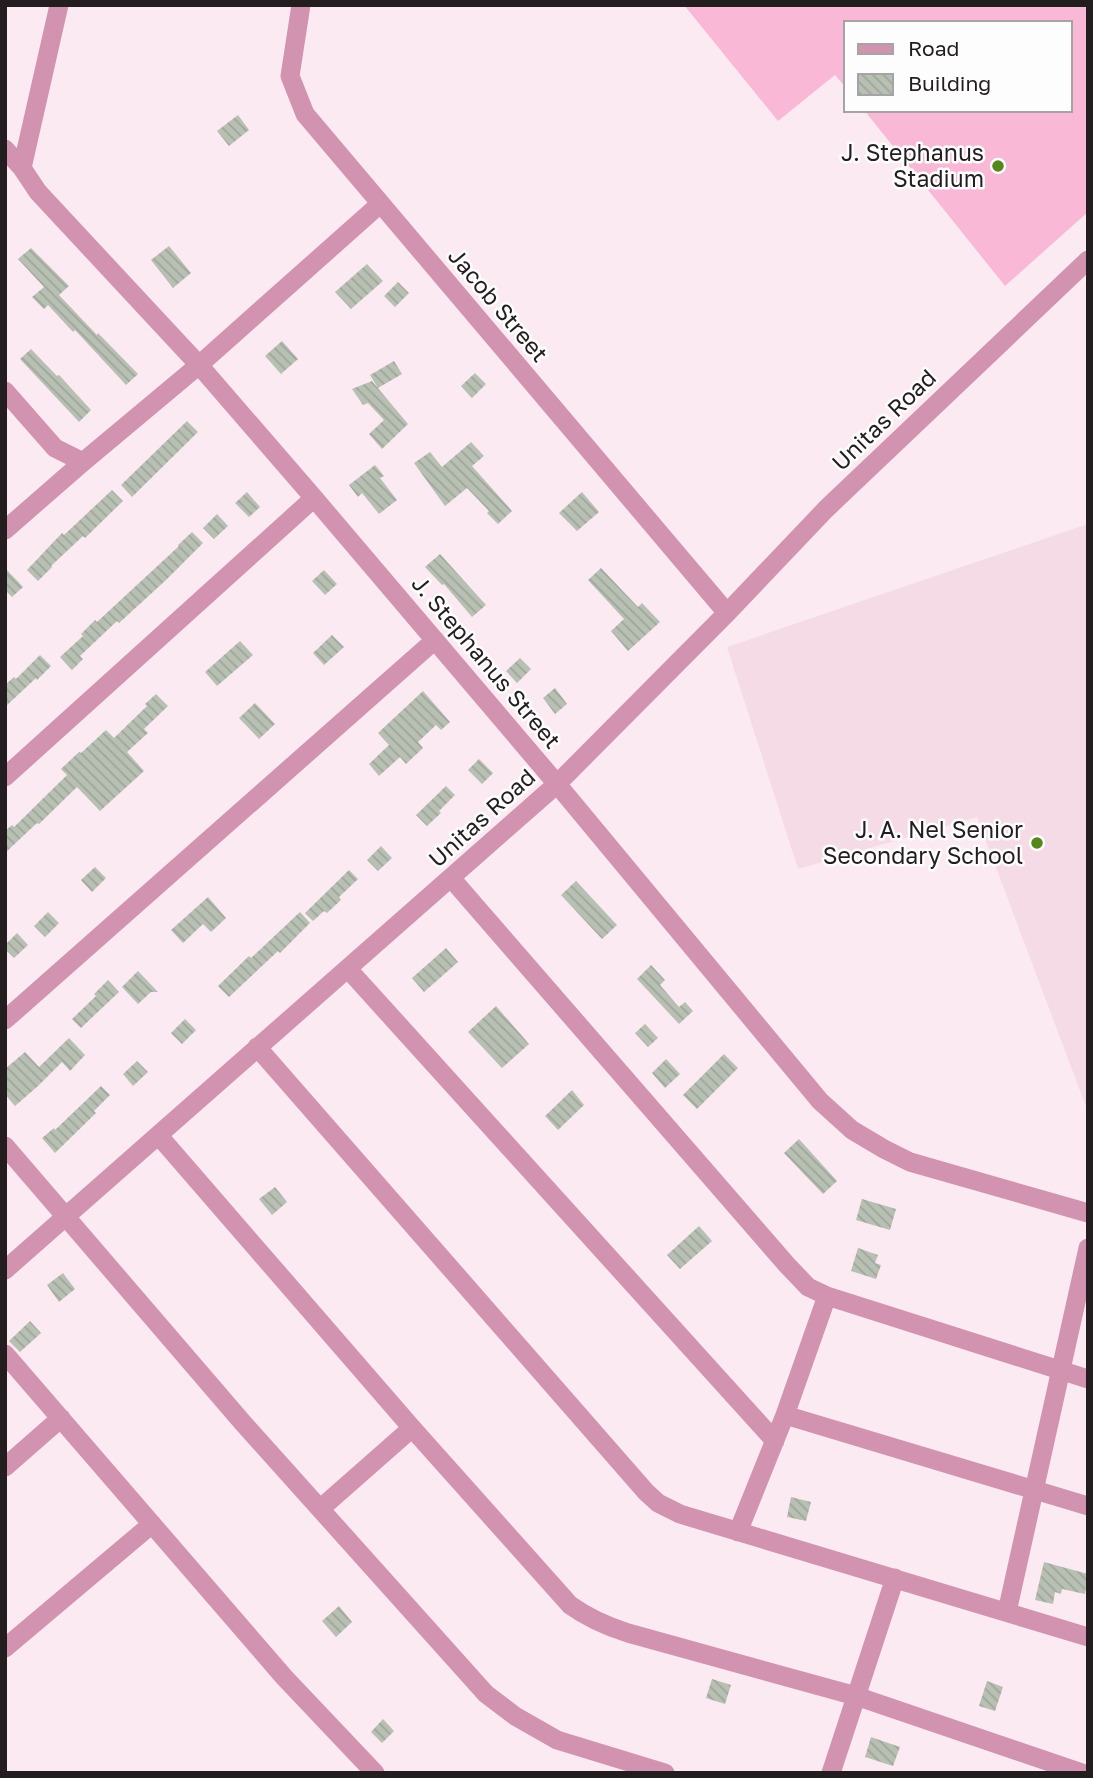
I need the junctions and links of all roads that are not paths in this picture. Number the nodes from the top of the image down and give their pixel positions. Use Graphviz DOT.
graph roads {
  1 [pos="59,5"];
  2 [pos="301,5"];
  3 [pos="5,149"];
  4 [pos="22,168"];
  5 [pos="380,204"];
  6 [pos="1088,260"];
  7 [pos="199,365"];
  8 [pos="5,391"];
  9 [pos="83,462"];
  10 [pos="314,498"];
  11 [pos="5,530"];
  12 [pos="727,612"];
  13 [pos="435,640"];
  14 [pos="5,777"];
  15 [pos="557,783"];
  16 [pos="451,878"];
  17 [pos="348,969"];
  18 [pos="5,1020"];
  19 [pos="257,1047"];
  20 [pos="159,1136"];
  21 [pos="5,1146"];
  22 [pos="1088,1213"];
  23 [pos="65,1217"];
  24 [pos="1088,1248"];
  25 [pos="5,1270"];
  26 [pos="827,1296"];
  27 [pos="5,1354"];
  28 [pos="1061,1371"];
  29 [pos="1088,1379"];
  30 [pos="785,1415"];
  31 [pos="61,1419"];
  32 [pos="412,1428"];
  33 [pos="775,1441"];
  34 [pos="5,1467"];
  35 [pos="1033,1489"];
  36 [pos="1088,1506"];
  37 [pos="320,1509"];
  38 [pos="152,1524"];
  39 [pos="738,1532"];
  40 [pos="895,1578"];
  41 [pos="1007,1612"];
  42 [pos="1088,1637"];
  43 [pos="5,1648"];
  44 [pos="856,1696"];
  45 [pos="375,1773"];
  46 [pos="666,1773"];
  47 [pos="831,1773"];
  48 [pos="1082,1773"];
  1 -- 4 [label="street"];
  2 -- 5 [label="street, Jacob Street"];
  3 -- 4 [label="street, J. Stephanus Street"];
  4 -- 7 [label="street, J. Stephanus Street"];
  5 -- 7 [label="street"];
  5 -- 12 [label="street, Jacob Street"];
  6 -- 12 [label="street, Unitas Road"];
  7 -- 9 [label="street"];
  7 -- 10 [label="street, J. Stephanus Street"];
  8 -- 9 [label="street"];
  9 -- 11 [label="street"];
  10 -- 13 [label="street, J. Stephanus Street"];
  10 -- 14 [label="street"];
  12 -- 15 [label="street, Unitas Road"];
  13 -- 15 [label="street, J. Stephanus Street"];
  13 -- 18 [label="street"];
  15 -- 16 [label="street, Unitas Road"];
  15 -- 22 [label="street, J. Stephanus Street"];
  16 -- 17 [label="street, Unitas Road"];
  16 -- 26 [label="street"];
  17 -- 19 [label="street, Unitas Road"];
  17 -- 33 [label="street"];
  19 -- 20 [label="street, Unitas Road"];
  19 -- 39 [label="street"];
  20 -- 23 [label="street, Unitas Road"];
  20 -- 32 [label="street"];
  21 -- 23 [label="street"];
  23 -- 25 [label="street, Unitas Road"];
  23 -- 37 [label="street"];
  24 -- 28 [label="street"];
  26 -- 28 [label="street"];
  26 -- 30 [label="street"];
  27 -- 31 [label="street"];
  28 -- 29 [label="street"];
  28 -- 35 [label="street"];
  30 -- 33 [label="street"];
  30 -- 35 [label="street"];
  31 -- 34 [label="street"];
  31 -- 38 [label="street"];
  32 -- 37 [label="street"];
  32 -- 44 [label="street"];
  33 -- 39 [label="street"];
  35 -- 36 [label="street"];
  35 -- 41 [label="street"];
  37 -- 46 [label="street"];
  38 -- 43 [label="street"];
  38 -- 45 [label="street"];
  39 -- 40 [label="street"];
  40 -- 41 [label="street"];
  40 -- 44 [label="street"];
  41 -- 42 [label="street"];
  44 -- 47 [label="street"];
  44 -- 48 [label="street"];
}
